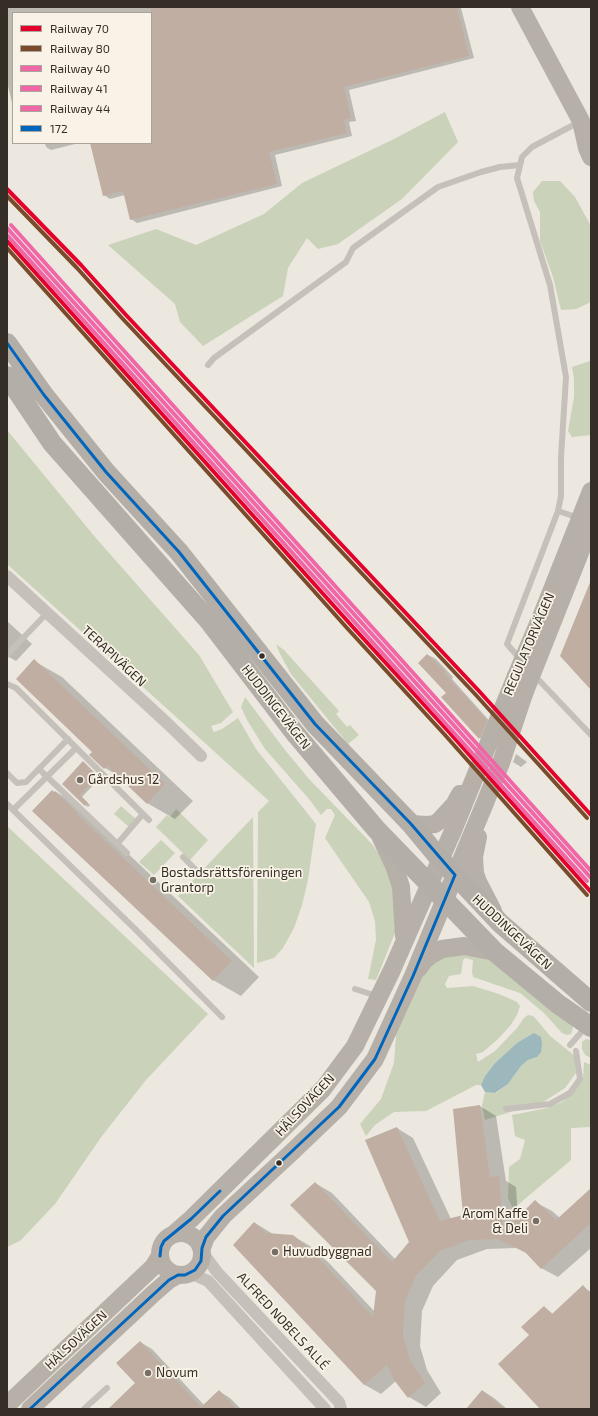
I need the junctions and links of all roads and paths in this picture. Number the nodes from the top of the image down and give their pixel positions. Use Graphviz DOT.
graph roads {
  1 [pos="520,7"];
  2 [pos="588,123"];
  3 [pos="591,156"];
  4 [pos="520,165"];
  5 [pos="7,343"];
  6 [pos="208,365"];
  7 [pos="7,376"];
  8 [pos="591,491"];
  9 [pos="558,511"];
  10 [pos="591,524"];
  11 [pos="7,576"];
  12 [pos="47,613"];
  13 [pos="7,655"];
  14 [pos="7,684"];
  15 [pos="591,735"];
  16 [pos="68,739"];
  17 [pos="76,748"];
  18 [pos="201,756"];
  19 [pos="39,769"];
  20 [pos="7,773"];
  21 [pos="48,778"];
  22 [pos="26,782"];
  23 [pos="34,790"];
  24 [pos="7,804"];
  25 [pos="13,810"];
  26 [pos="144,814"];
  27 [pos="149,820"];
  28 [pos="411,824"];
  29 [pos="446,826"];
  30 [pos="376,830"];
  31 [pos="117,844"];
  32 [pos="470,853"];
  33 [pos="127,854"];
  34 [pos="183,857"];
  35 [pos="440,860"];
  36 [pos="197,871"];
  37 [pos="455,875"];
  38 [pos="429,885"];
  39 [pos="444,900"];
  40 [pos="500,924"];
  41 [pos="405,941"];
  42 [pos="495,952"];
  43 [pos="412,976"];
  44 [pos="355,989"];
  45 [pos="379,996"];
  46 [pos="591,1002"];
  47 [pos="222,1017"];
  48 [pos="589,1026"];
  49 [pos="570,1045"];
  50 [pos="576,1051"];
  51 [pos="506,1110"];
  52 [pos="175,1233"];
  53 [pos="202,1251"];
  54 [pos="160,1256"];
  55 [pos="184,1274"];
  56 [pos="107,1388"];
  57 [pos="7,1405"];
  58 [pos="30,1409"];
  59 [pos="84,1409"];
  60 [pos="325,1409"];
  61 [pos="341,1409"];
  1 -- 2 [label="street"];
  2 -- 3 [label="street"];
  2 -- 4 [label="lane"];
  4 -- 6 [label="lane"];
  4 -- 9 [label="lane"];
  5 -- 28 [label="main road, HUDDINGEVÄGEN"];
  7 -- 30 [label="main road, HUDDINGEVÄGEN"];
  8 -- 29 [label="street, REGULATORVÄGEN, bridge"];
  9 -- 10 [label="lane"];
  9 -- 15 [label="lane"];
  10 -- 32 [label="street, REGULATORVÄGEN, bridge"];
  11 -- 12 [label="street, TERAPIVÄGEN"];
  12 -- 13 [label="lane"];
  12 -- 18 [label="street, TERAPIVÄGEN"];
  14 -- 16 [label="lane"];
  16 -- 17 [label="lane"];
  16 -- 19 [label="lane"];
  17 -- 21 [label="lane"];
  17 -- 26 [label="lane"];
  19 -- 21 [label="lane"];
  19 -- 22 [label="lane"];
  20 -- 22 [label="lane"];
  21 -- 23 [label="lane"];
  21 -- 31 [label="lane"];
  22 -- 23 [label="lane"];
  23 -- 25 [label="lane"];
  24 -- 25 [label="lane"];
  25 -- 47 [label="lane"];
  26 -- 27 [label="lane"];
  26 -- 31 [label="lane"];
  28 -- 29 [label="street"];
  28 -- 35 [label="main road, HUDDINGEVÄGEN"];
  29 -- 35 [label="street"];
  30 -- 38 [label="main road, HUDDINGEVÄGEN"];
  30 -- 41 [label="street"];
  31 -- 33 [label="lane"];
  32 -- 37 [label="street, REGULATORVÄGEN"];
  32 -- 40 [label="street"];
  34 -- 36 [label="lane"];
  35 -- 37 [label="main road, HUDDINGEVÄGEN"];
  35 -- 38 [label="street"];
  37 -- 39 [label="street, REGULATORVÄGEN"];
  37 -- 40 [label="main road, HUDDINGEVÄGEN"];
  38 -- 39 [label="main road, HUDDINGEVÄGEN"];
  38 -- 41 [label="street, HÄLSOVÄGEN"];
  39 -- 42 [label="main road, HUDDINGEVÄGEN"];
  39 -- 43 [label="street, HÄLSOVÄGEN"];
  40 -- 46 [label="main road, HUDDINGEVÄGEN"];
  41 -- 45 [label="street, HÄLSOVÄGEN"];
  42 -- 43 [label="street"];
  42 -- 48 [label="main road, HUDDINGEVÄGEN"];
  43 -- 53 [label="street, HÄLSOVÄGEN"];
  44 -- 45 [label="lane"];
  45 -- 52 [label="street, HÄLSOVÄGEN"];
  48 -- 49 [label="lane"];
  50 -- 51 [label="lane"];
  52 -- 53 [label="street"];
  52 -- 54 [label="street"];
  53 -- 55 [label="street"];
  53 -- 61 [label="street, ALFRED NOBELS ALLÉ"];
  54 -- 55 [label="street"];
  54 -- 57 [label="street, HÄLSOVÄGEN"];
  55 -- 58 [label="street, HÄLSOVÄGEN"];
  55 -- 60 [label="street"];
  56 -- 59 [label="lane"];
}
